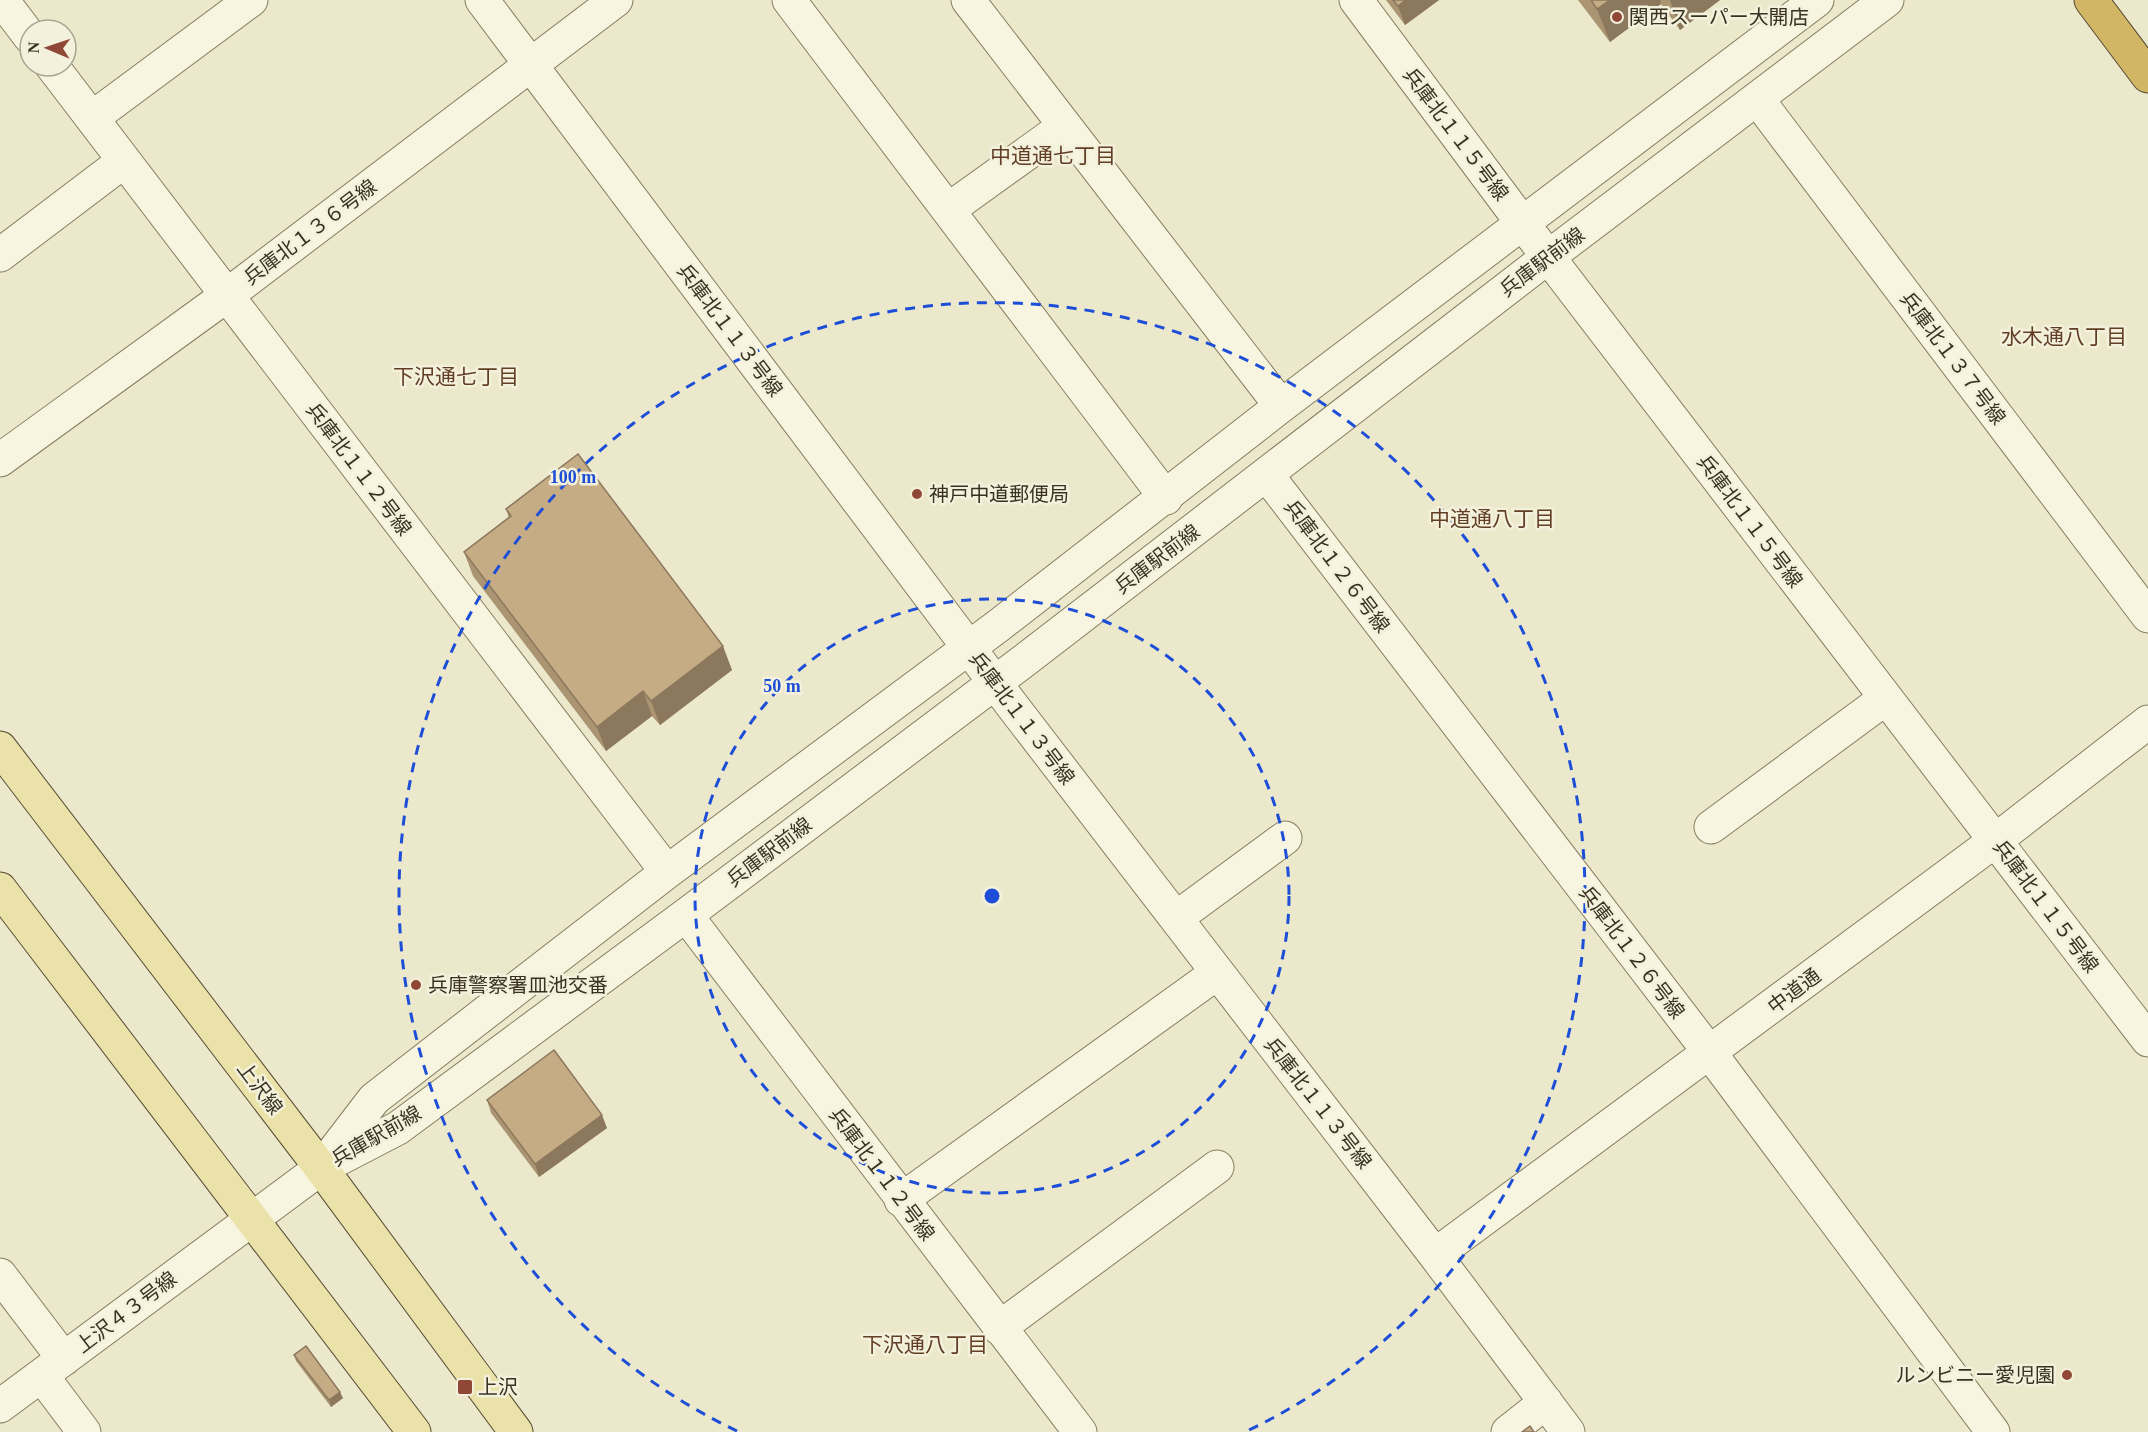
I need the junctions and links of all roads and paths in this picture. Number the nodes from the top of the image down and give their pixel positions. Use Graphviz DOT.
graph roads {
  1 [pos="2,0"];
  2 [pos="251,0"];
  3 [pos="482,0"];
  4 [pos="616,0"];
  5 [pos="789,0"];
  6 [pos="968,0"];
  7 [pos="1356,0"];
  8 [pos="1817,0"];
  9 [pos="1887,0"];
  10 [pos="2091,0"];
  11 [pos="18,21"];
  12 [pos="531,66"];
  13 [pos="2148,76"];
  14 [pos="61,78"];
  15 [pos="1758,100"];
  16 [pos="92,118"];
  17 [pos="1065,126"];
  18 [pos="124,161"];
  19 [pos="948,210"];
  20 [pos="1523,224"];
  21 [pos="0,255"];
  22 [pos="1548,257"];
  23 [pos="226,296"];
  24 [pos="1281,406"];
  25 [pos="0,460"];
  26 [pos="1267,475"];
  27 [pos="1166,498"];
  28 [pos="2148,616"];
  29 [pos="969,648"];
  30 [pos="995,682"];
  31 [pos="1886,698"];
  32 [pos="2148,722"];
  33 [pos="0,748"];
  34 [pos="1711,826"];
  35 [pos="1285,838"];
  36 [pos="1996,840"];
  37 [pos="666,872"];
  38 [pos="0,889"];
  39 [pos="686,915"];
  40 [pos="1176,918"];
  41 [pos="1218,973"];
  42 [pos="2148,1040"];
  43 [pos="1710,1053"];
  44 [pos="321,1167"];
  45 [pos="1217,1167"];
  46 [pos="901,1200"];
  47 [pos="253,1218"];
  48 [pos="1436,1255"];
  49 [pos="0,1275"];
  50 [pos="999,1328"];
  51 [pos="53,1368"];
  52 [pos="1546,1402"];
  53 [pos="0,1406"];
  54 [pos="1988,1430"];
  55 [pos="84,1432"];
  56 [pos="414,1432"];
  57 [pos="516,1432"];
  58 [pos="1080,1432"];
  59 [pos="1508,1432"];
  60 [pos="1568,1432"];
  1 -- 11 [label="street"];
  2 -- 16 [label="street"];
  3 -- 12 [label="street, 兵庫北１１３号線"];
  4 -- 12 [label="street, 兵庫北１３６号線"];
  5 -- 19 [label="street"];
  6 -- 17 [label="street"];
  7 -- 20 [label="street, 兵庫北１１５号線"];
  8 -- 20 [label="street, 兵庫駅前線"];
  9 -- 15 [label="street, 兵庫駅前線"];
  10 -- 13 [label="highway"];
  12 -- 23 [label="street, 兵庫北１３６号線"];
  12 -- 29 [label="street, 兵庫北１１３号線"];
  14 -- 16 [label="street, 兵庫北１１２号線"];
  15 -- 22 [label="street, 兵庫駅前線"];
  15 -- 28 [label="street, 兵庫北１３７号線"];
  16 -- 18 [label="street, 兵庫北１１２号線"];
  17 -- 19 [label="street"];
  17 -- 24 [label="street"];
  18 -- 21 [label="street"];
  18 -- 23 [label="street, 兵庫北１１２号線"];
  19 -- 27 [label="street"];
  20 -- 22 [label="street, 兵庫北１１５号線"];
  20 -- 24 [label="street, 兵庫駅前線"];
  22 -- 26 [label="street, 兵庫駅前線"];
  22 -- 31 [label="street, 兵庫北１１５号線"];
  23 -- 25 [label="street, 兵庫北１３６号線"];
  23 -- 37 [label="street, 兵庫北１１２号線"];
  24 -- 27 [label="street, 兵庫駅前線"];
  26 -- 30 [label="street, 兵庫駅前線"];
  26 -- 43 [label="street, 兵庫北１２６号線"];
  27 -- 29 [label="street, 兵庫駅前線"];
  29 -- 30 [label="street, 兵庫北１１３号線"];
  29 -- 37 [label="street, 兵庫駅前線"];
  30 -- 39 [label="street, 兵庫駅前線"];
  30 -- 40 [label="street, 兵庫北１１３号線"];
  31 -- 34 [label="street"];
  31 -- 36 [label="street, 兵庫北１１５号線"];
  32 -- 36 [label="street, 中道通"];
  33 -- 44 [label="main road, 上沢線"];
  35 -- 40 [label="street"];
  36 -- 42 [label="street, 兵庫北１１５号線"];
  36 -- 43 [label="street, 中道通"];
  37 -- 44 [label="street, 兵庫駅前線"];
  38 -- 47 [label="main road"];
  39 -- 44 [label="street, 兵庫駅前線"];
  39 -- 46 [label="street, 兵庫北１１２号線"];
  40 -- 41 [label="street, 兵庫北１１３号線"];
  41 -- 46 [label="street"];
  41 -- 48 [label="street, 兵庫北１１３号線"];
  43 -- 48 [label="street, 中道通"];
  43 -- 54 [label="street, 兵庫北１２６号線"];
  44 -- 47 [label="street, 上沢４３号線"];
  44 -- 57 [label="main road, 上沢線"];
  45 -- 50 [label="street"];
  46 -- 50 [label="street, 兵庫北１１２号線"];
  47 -- 51 [label="street, 上沢４３号線"];
  47 -- 56 [label="main road"];
  48 -- 52 [label="street, 兵庫北１１３号線"];
  49 -- 51 [label="street"];
  50 -- 58 [label="street, 兵庫北１１２号線"];
  51 -- 53 [label="street, 上沢４３号線"];
  51 -- 55 [label="street"];
  52 -- 59 [label="street"];
  52 -- 60 [label="street, 兵庫北１１３号線"];
}
